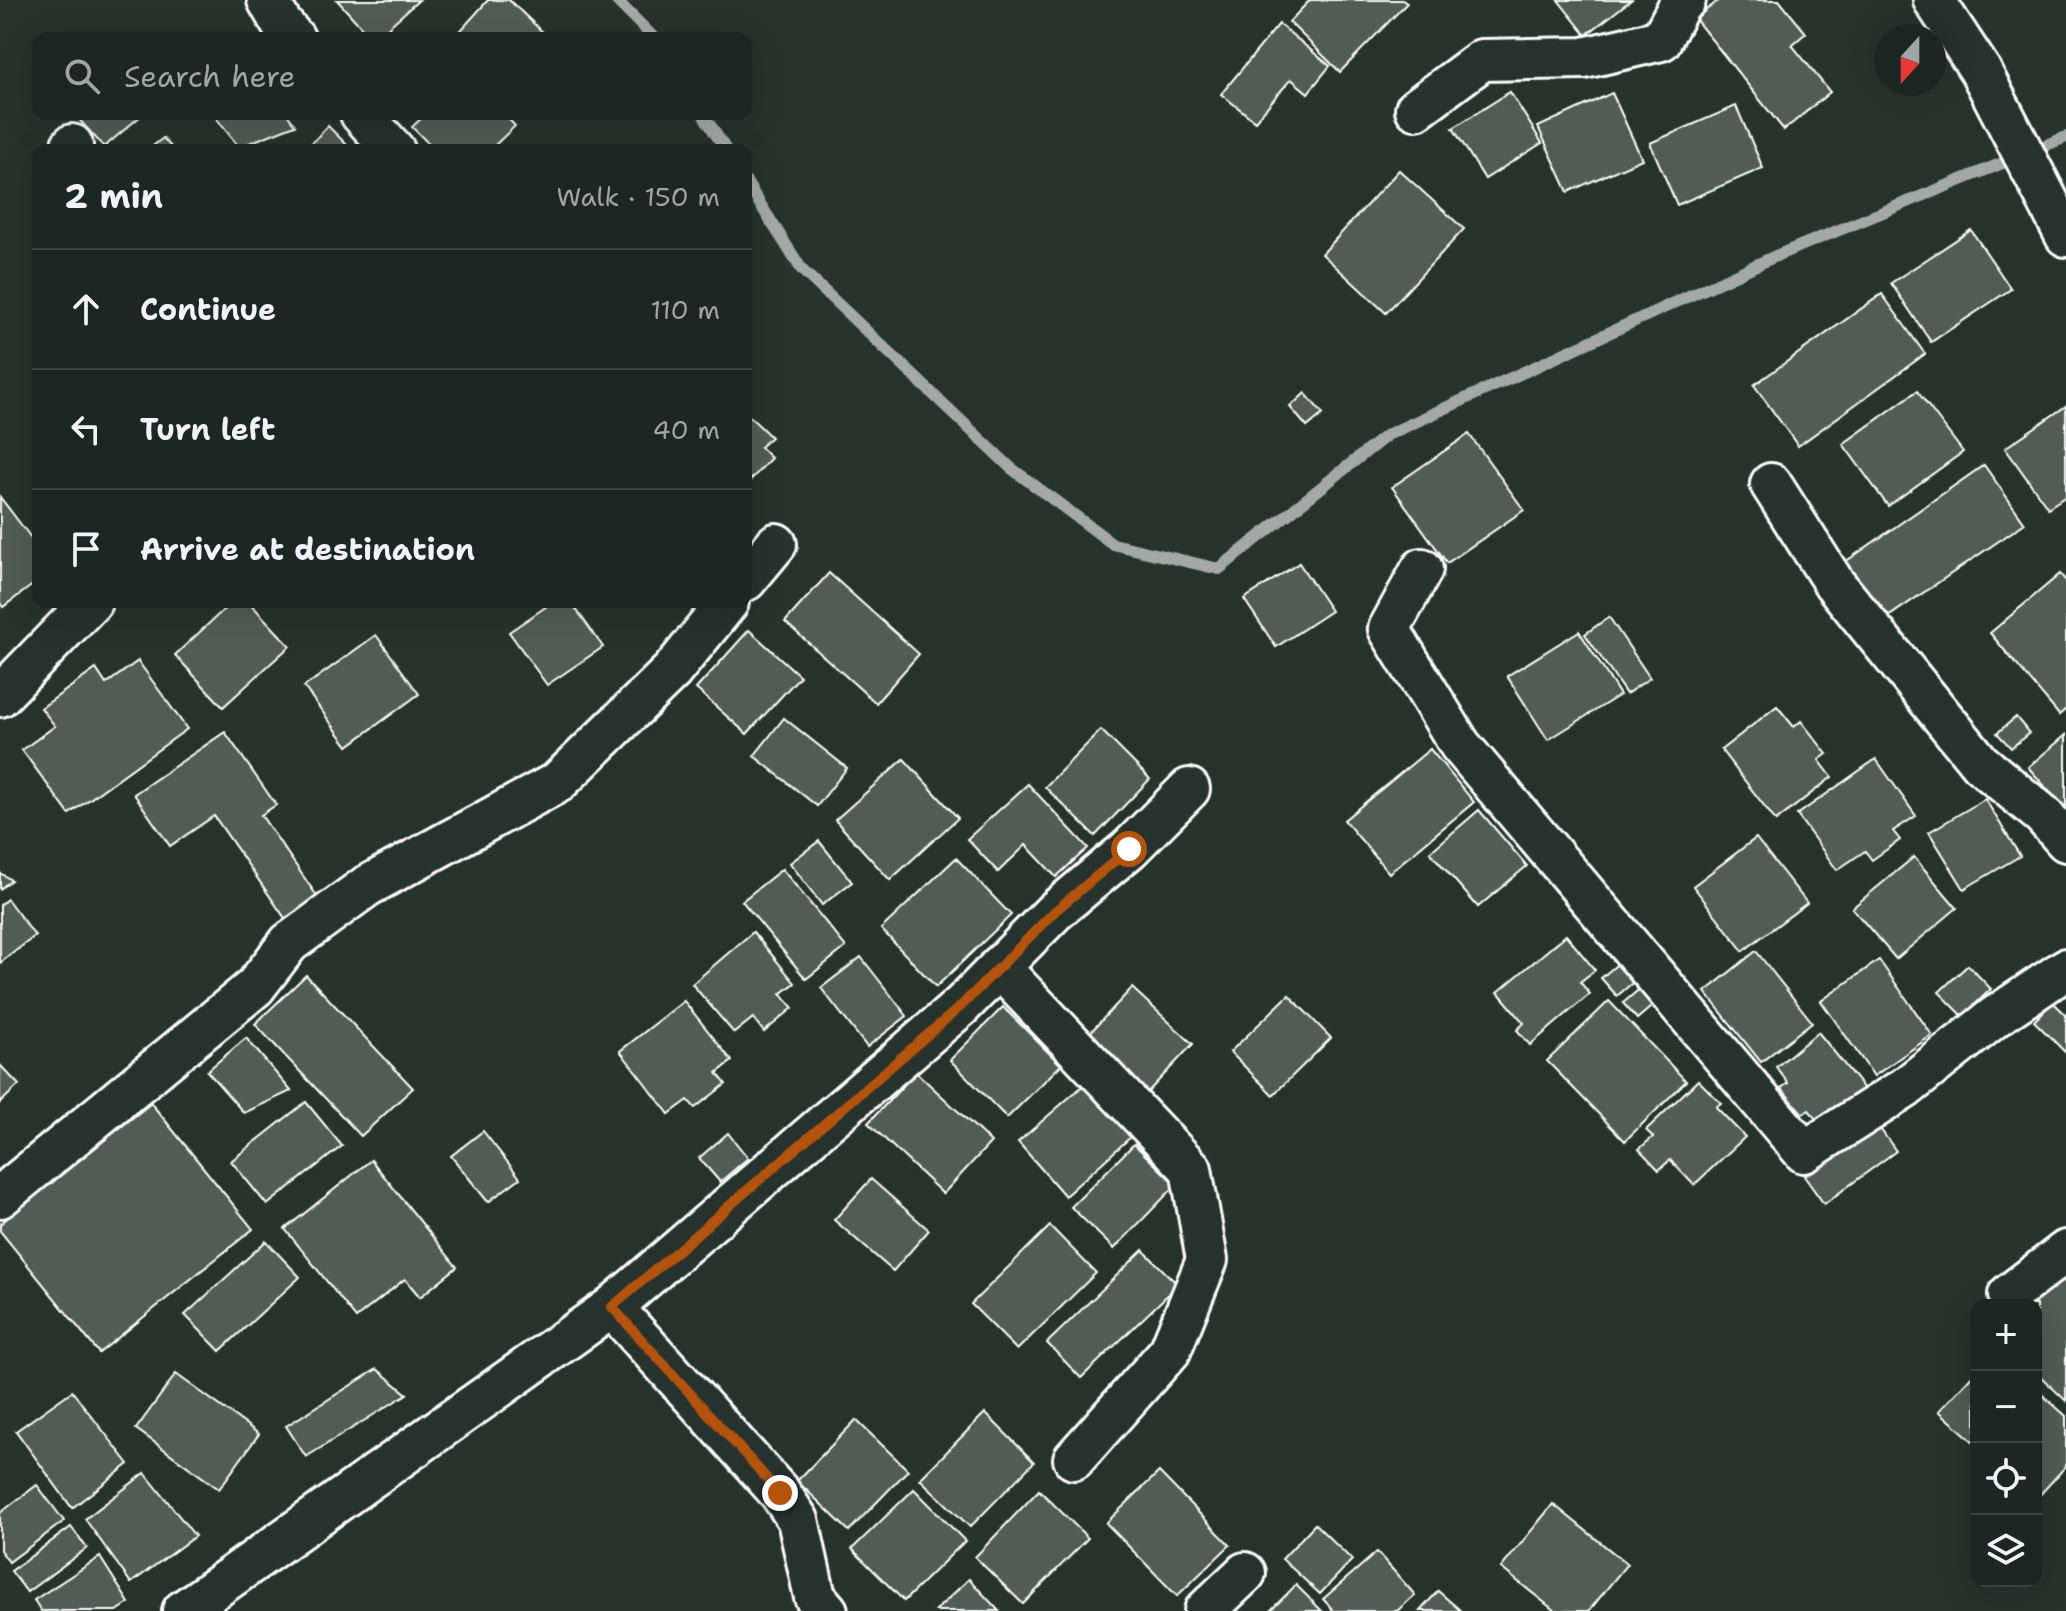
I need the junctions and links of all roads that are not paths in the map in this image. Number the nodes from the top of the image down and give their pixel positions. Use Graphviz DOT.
graph roads {
  1 [pos="268,0"];
  2 [pos="1685,0"];
  3 [pos="1934,0"];
  4 [pos="289,32"];
  5 [pos="1416,109"];
  6 [pos="366,120"];
  7 [pos="388,144"];
  8 [pos="2066,236"];
  9 [pos="1771,484"];
  10 [pos="776,544"];
  11 [pos="1422,569"];
  12 [pos="752,573"];
  13 [pos="83,608"];
  14 [pos="723,608"];
  15 [pos="0,696"];
  16 [pos="1189,789"];
  17 [pos="2066,841"];
  18 [pos="999,967"];
  19 [pos="2066,969"];
  20 [pos="0,1197"];
  21 [pos="2066,1251"];
  22 [pos="2009,1295"];
  23 [pos="612,1307"];
  24 [pos="1074,1459"];
  25 [pos="1245,1573"];
  26 [pos="183,1611"];
  27 [pos="827,1611"];
  28 [pos="1205,1611"];
  1 -- 4 [label="street"];
  2 -- 5 [label="street"];
  3 -- 8 [label="street"];
  6 -- 7 [label="street"];
  9 -- 17 [label="street"];
  10 -- 12 [label="street"];
  11 -- 19 [label="street"];
  13 -- 15 [label="street"];
  14 -- 20 [label="street"];
  16 -- 18 [label="street"];
  18 -- 23 [label="street"];
  18 -- 24 [label="street"];
  21 -- 22 [label="street"];
  23 -- 26 [label="street"];
  23 -- 27 [label="street"];
  25 -- 28 [label="street"];
}
